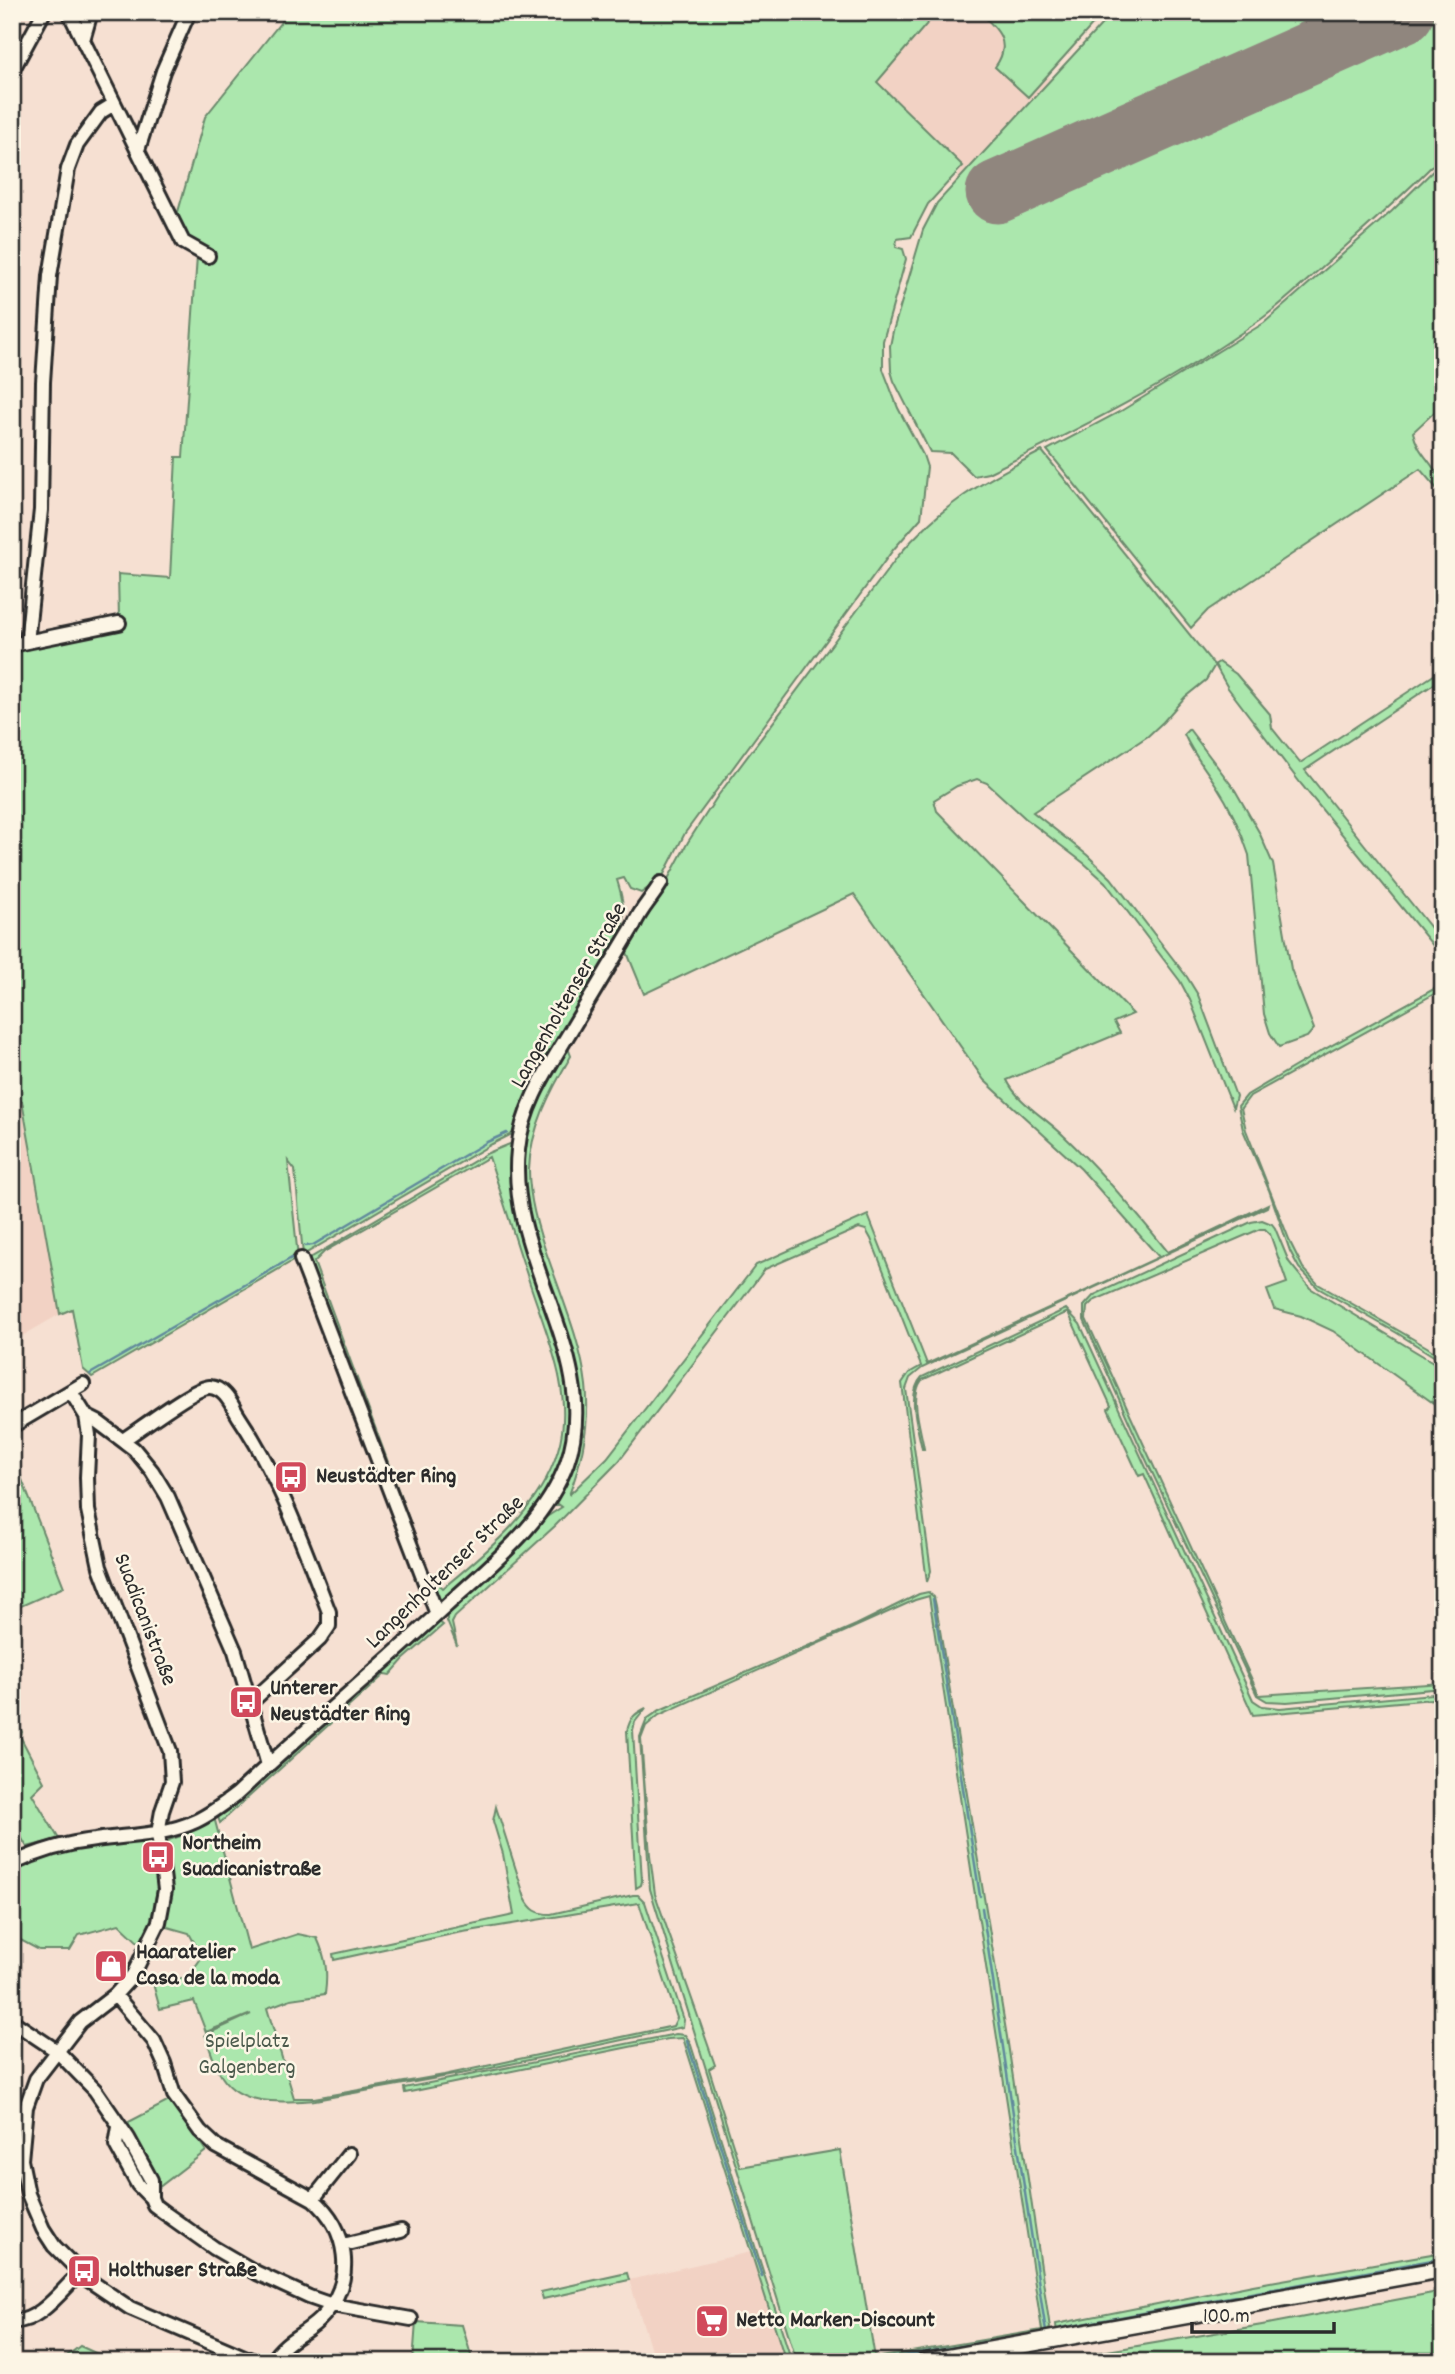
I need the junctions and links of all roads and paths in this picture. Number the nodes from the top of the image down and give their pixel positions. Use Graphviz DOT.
graph roads {
  1 [pos="44,12"];
  2 [pos="69,12"];
  3 [pos="92,12"];
  4 [pos="189,12"];
  5 [pos="83,40"];
  6 [pos="12,71"];
  7 [pos="114,104"];
  8 [pos="138,150"];
  9 [pos="208,256"];
  10 [pos="119,623"];
  11 [pos="27,642"];
  12 [pos="12,645"];
  13 [pos="661,883"];
  14 [pos="301,1259"];
  15 [pos="83,1384"];
  16 [pos="71,1392"];
  17 [pos="86,1416"];
  18 [pos="12,1426"];
  19 [pos="123,1440"];
  20 [pos="437,1614"];
  21 [pos="251,1702"];
  22 [pos="268,1765"];
  23 [pos="158,1833"];
  24 [pos="12,1864"];
  25 [pos="115,1995"];
  26 [pos="12,2021"];
  27 [pos="57,2051"];
  28 [pos="349,2154"];
  29 [pos="313,2199"];
  30 [pos="401,2231"];
  31 [pos="344,2245"];
  32 [pos="1443,2269"];
  33 [pos="80,2273"];
  34 [pos="332,2305"];
  35 [pos="411,2319"];
  36 [pos="12,2321"];
  37 [pos="256,2362"];
  38 [pos="271,2362"];
  39 [pos="925,2362"];
  1 -- 6 [label="street"];
  2 -- 5 [label="street"];
  3 -- 5 [label="street"];
  4 -- 8 [label="street"];
  5 -- 7 [label="street"];
  7 -- 8 [label="street"];
  7 -- 11 [label="street"];
  8 -- 9 [label="street"];
  10 -- 11 [label="street"];
  11 -- 12 [label="street"];
  13 -- 20 [label="street, Langenholtenser Straße"];
  14 -- 20 [label="street"];
  15 -- 16 [label="street"];
  16 -- 17 [label="street"];
  16 -- 18 [label="street"];
  17 -- 19 [label="street"];
  17 -- 23 [label="street, Suadicanistraße"];
  19 -- 21 [label="street"];
  19 -- 21 [label="street"];
  20 -- 22 [label="street, Langenholtenser Straße"];
  21 -- 22 [label="street"];
  22 -- 23 [label="street, Langenholtenser Straße"];
  23 -- 24 [label="street, Langenholtenser Straße"];
  23 -- 25 [label="street"];
  25 -- 27 [label="street"];
  25 -- 29 [label="street"];
  26 -- 27 [label="street"];
  27 -- 33 [label="street"];
  27 -- 34 [label="street"];
  28 -- 29 [label="street"];
  29 -- 31 [label="street"];
  30 -- 31 [label="street"];
  31 -- 34 [label="street"];
  32 -- 39 [label="main road"];
  33 -- 36 [label="street"];
  33 -- 37 [label="street"];
  34 -- 35 [label="street"];
  34 -- 38 [label="street"];
}
